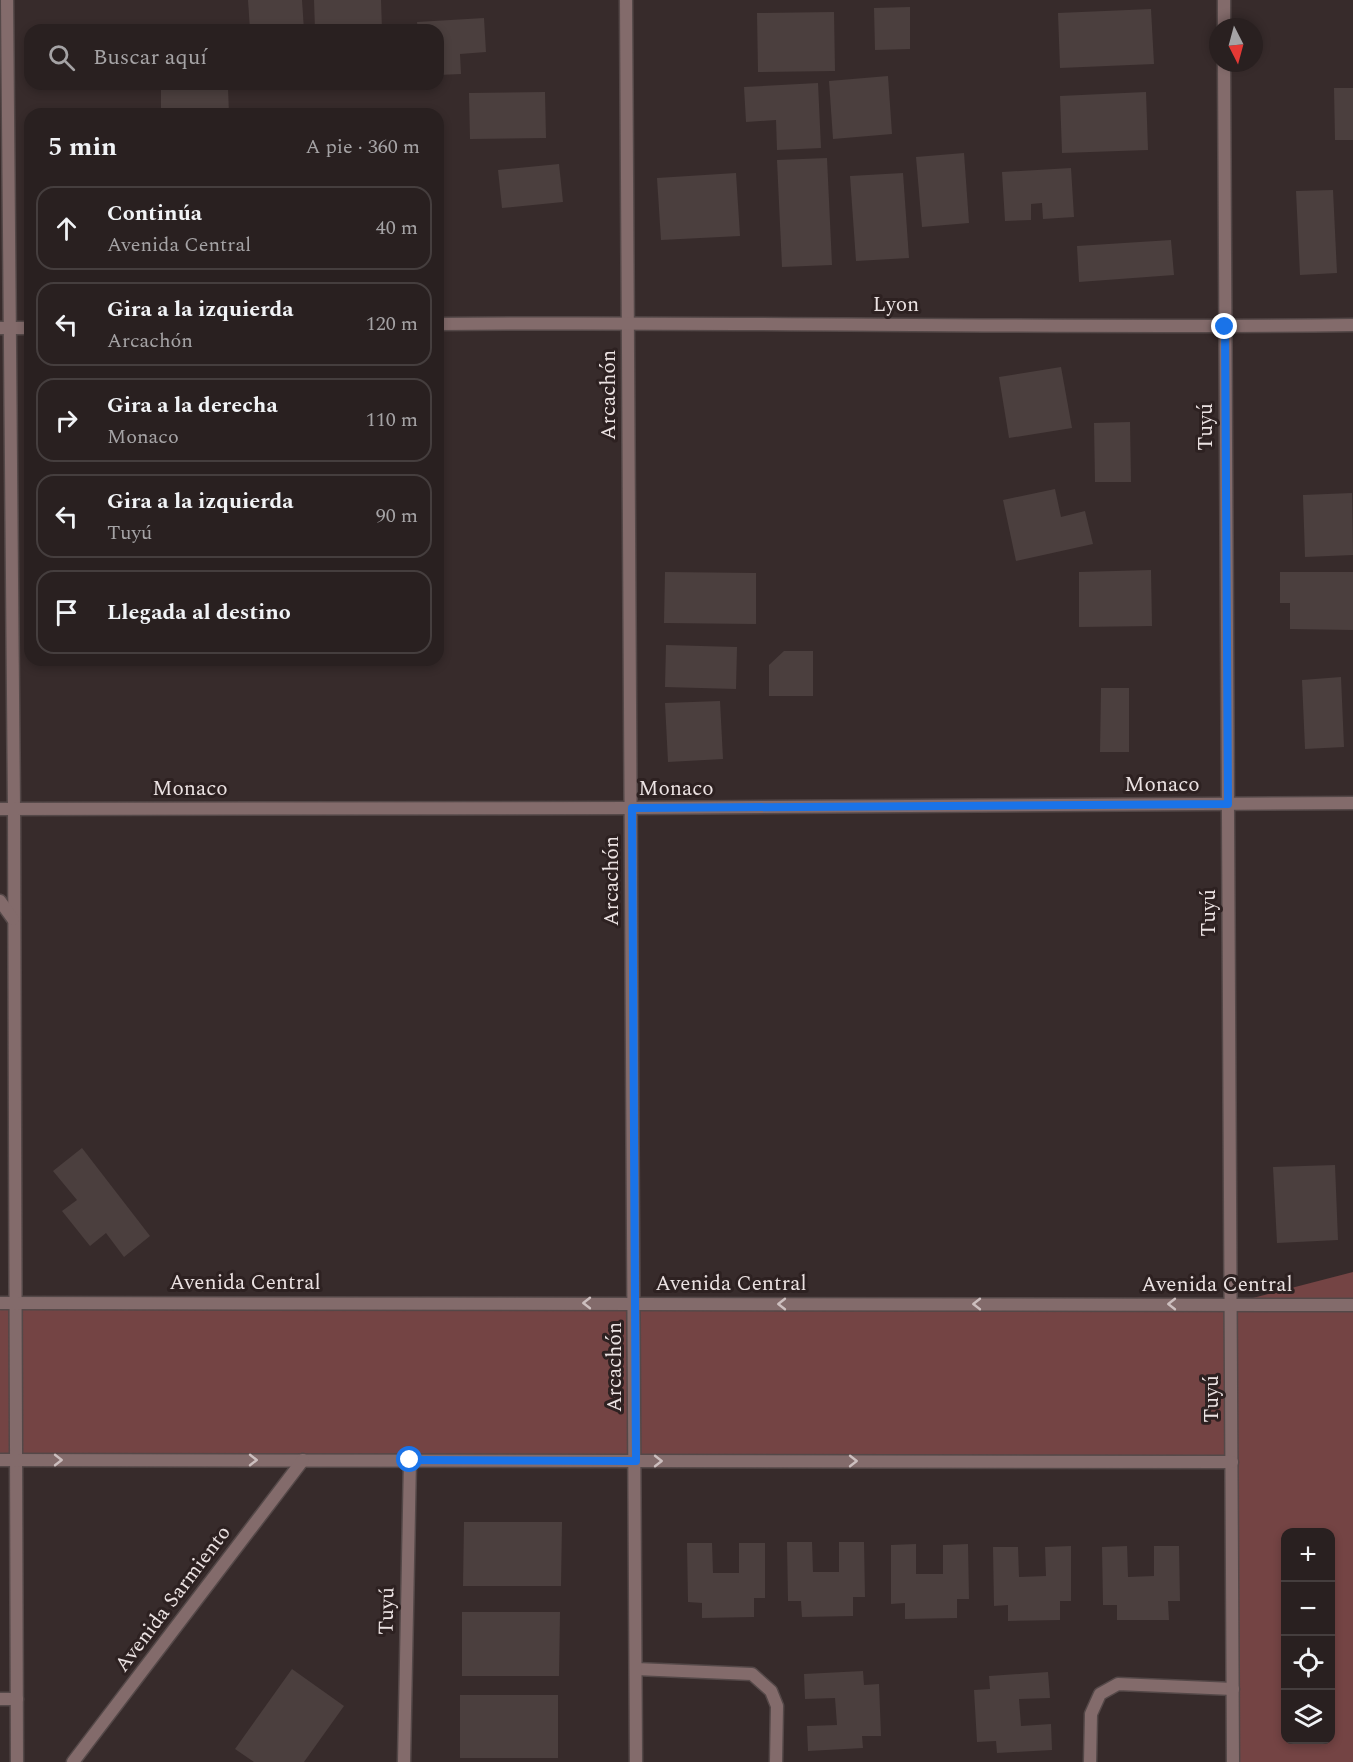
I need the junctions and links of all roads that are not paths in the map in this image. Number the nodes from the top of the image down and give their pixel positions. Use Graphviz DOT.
graph roads {
  1 [pos="7,0"];
  2 [pos="626,0"];
  3 [pos="1224,0"];
  4 [pos="1224,18"];
  5 [pos="1224,72"];
  6 [pos="628,322"];
  7 [pos="444,324"];
  8 [pos="1353,325"];
  9 [pos="1225,327"];
  10 [pos="4,328"];
  11 [pos="24,328"];
  12 [pos="1353,803"];
  13 [pos="1228,804"];
  14 [pos="632,808"];
  15 [pos="0,809"];
  16 [pos="14,809"];
  17 [pos="0,901"];
  18 [pos="14,919"];
  19 [pos="0,1303"];
  20 [pos="15,1303"];
  21 [pos="634,1304"];
  22 [pos="1230,1304"];
  23 [pos="1353,1305"];
  24 [pos="0,1460"];
  25 [pos="15,1460"];
  26 [pos="303,1460"];
  27 [pos="410,1460"];
  28 [pos="636,1461"];
  29 [pos="1232,1462"];
  30 [pos="636,1669"];
  31 [pos="1233,1689"];
  32 [pos="0,1699"];
  33 [pos="17,1699"];
  34 [pos="17,1762"];
  35 [pos="73,1762"];
  36 [pos="404,1762"];
  37 [pos="636,1762"];
  38 [pos="776,1762"];
  39 [pos="1090,1762"];
  40 [pos="1233,1762"];
  1 -- 10 [label="street"];
  2 -- 6 [label="street, Arcachón"];
  3 -- 4 [label="street"];
  5 -- 9 [label="street, Tuyú"];
  6 -- 7 [label="street, Lyon"];
  6 -- 9 [label="street, Lyon"];
  6 -- 14 [label="street, Arcachón"];
  8 -- 9 [label="street, Lyon"];
  9 -- 13 [label="street, Tuyú"];
  10 -- 11 [label="street"];
  10 -- 16 [label="street"];
  12 -- 13 [label="street, Monaco"];
  13 -- 14 [label="street, Monaco"];
  13 -- 22 [label="street, Tuyú"];
  14 -- 16 [label="street, Monaco"];
  14 -- 21 [label="street, Arcachón"];
  15 -- 16 [label="street, Monaco"];
  16 -- 18 [label="street"];
  17 -- 18 [label="street"];
  18 -- 20 [label="street"];
  19 -- 20 [label="street, Avenida Central"];
  21 -- 20 [label="street, Avenida Central, one-way"];
  20 -- 25 [label="street"];
  22 -- 21 [label="street, Avenida Central, one-way"];
  21 -- 28 [label="street, Arcachón"];
  22 -- 23 [label="street, Avenida Central"];
  22 -- 29 [label="street, Tuyú"];
  24 -- 25 [label="street"];
  25 -- 26 [label="street, one-way"];
  25 -- 33 [label="street"];
  26 -- 27 [label="street"];
  26 -- 35 [label="street, Avenida Sarmiento"];
  27 -- 28 [label="street"];
  27 -- 36 [label="street, Tuyú"];
  28 -- 29 [label="street, one-way"];
  28 -- 30 [label="street, Arcachón"];
  29 -- 31 [label="street, Tuyú"];
  30 -- 37 [label="street, Arcachón"];
  30 -- 38 [label="street"];
  31 -- 39 [label="street"];
  31 -- 40 [label="street, Tuyú"];
  32 -- 33 [label="street"];
  33 -- 34 [label="street"];
}
